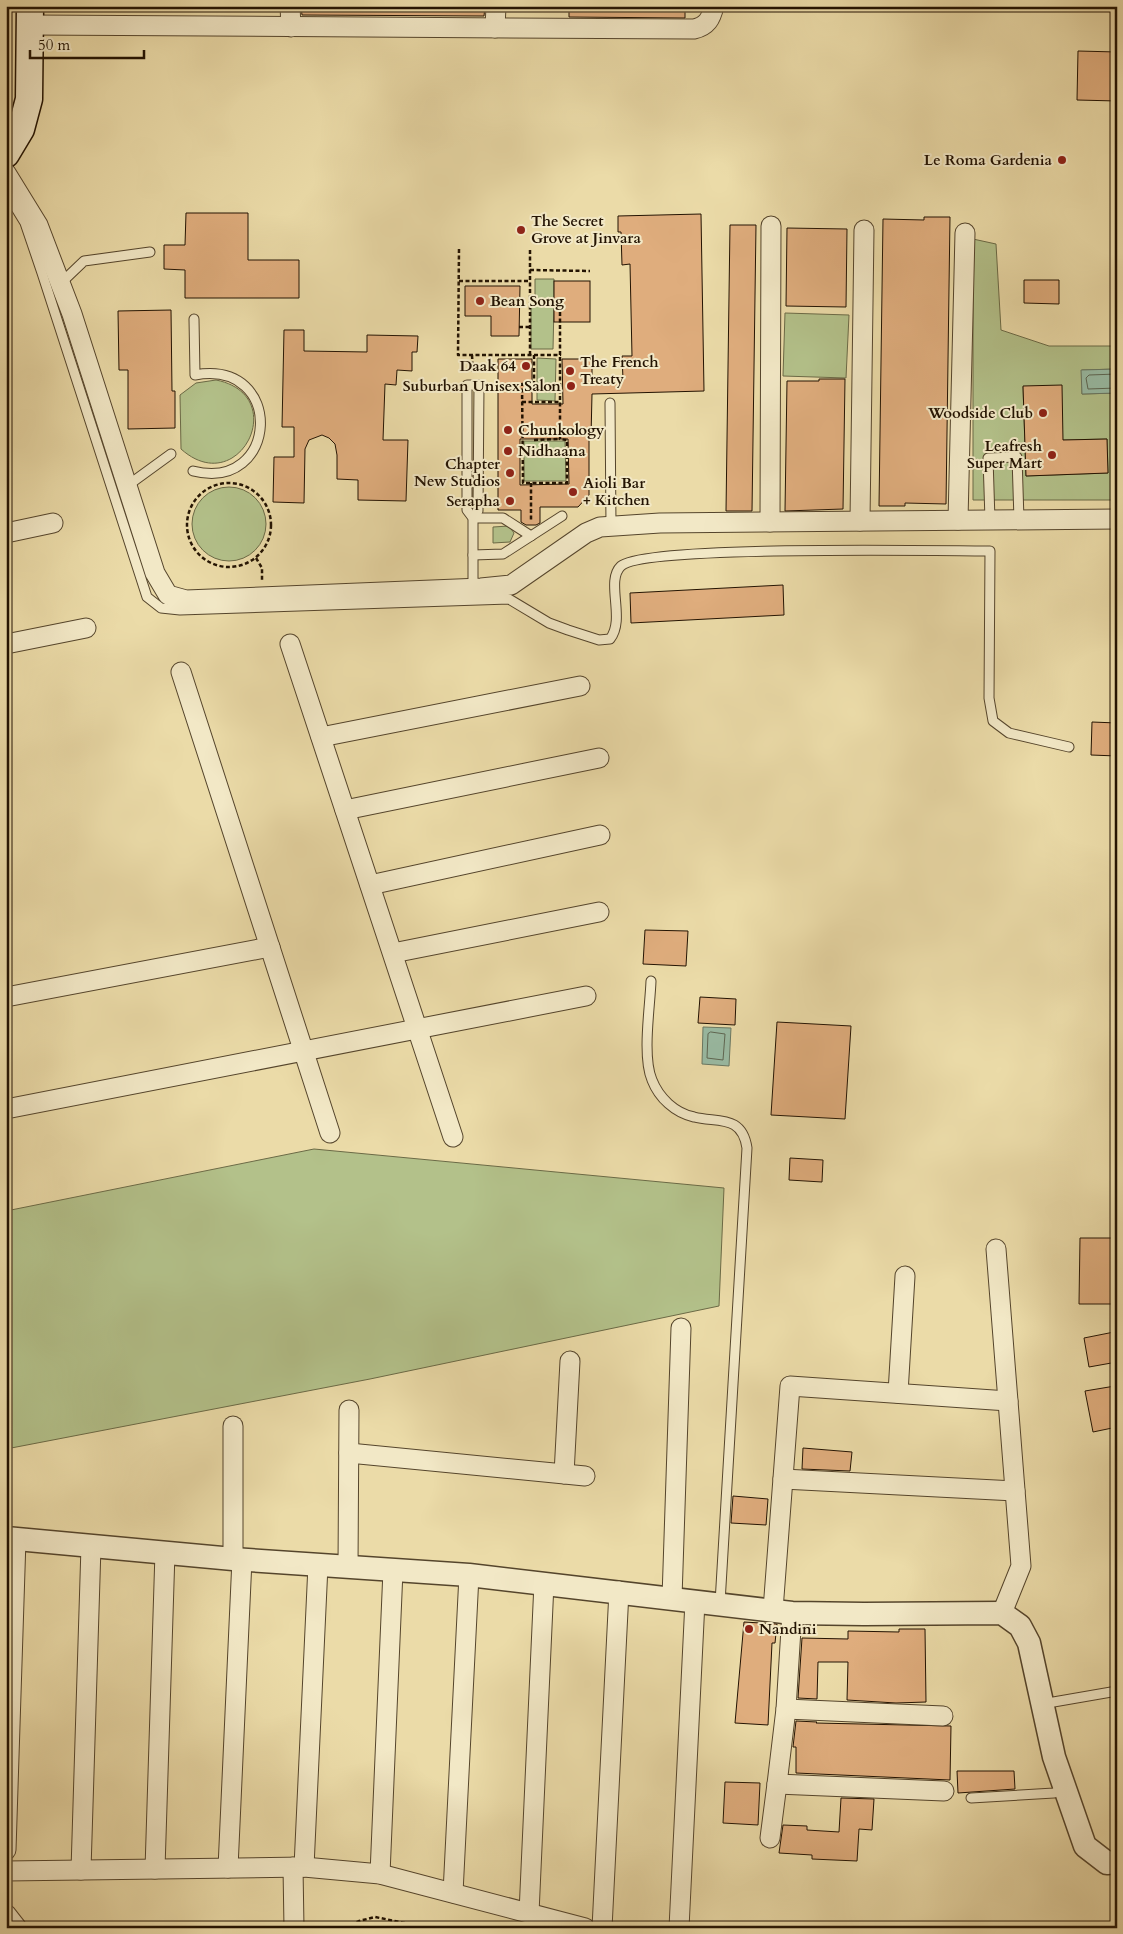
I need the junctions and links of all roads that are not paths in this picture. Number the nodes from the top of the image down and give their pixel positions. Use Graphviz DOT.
graph roads {
  1 [pos="290,6"];
  2 [pos="496,6"];
  3 [pos="714,6"];
  4 [pos="30,16"];
  5 [pos="292,27"];
  6 [pos="495,28"];
  7 [pos="6,154"];
  8 [pos="6,173"];
  9 [pos="6,192"];
  10 [pos="771,226"];
  11 [pos="864,230"];
  12 [pos="965,233"];
  13 [pos="150,252"];
  14 [pos="60,283"];
  15 [pos="194,319"];
  16 [pos="473,385"];
  17 [pos="610,403"];
  18 [pos="171,454"];
  19 [pos="193,471"];
  20 [pos="127,486"];
  21 [pos="562,516"];
  22 [pos="473,518"];
  23 [pos="1117,519"];
  24 [pos="958,520"];
  25 [pos="990,520"];
  26 [pos="1019,520"];
  27 [pos="860,521"];
  28 [pos="770,522"];
  29 [pos="53,523"];
  30 [pos="611,526"];
  31 [pos="6,533"];
  32 [pos="531,536"];
  33 [pos="473,555"];
  34 [pos="473,588"];
  35 [pos="86,628"];
  36 [pos="6,644"];
  37 [pos="290,644"];
  38 [pos="181,672"];
  39 [pos="580,686"];
  40 [pos="321,737"];
  41 [pos="1069,747"];
  42 [pos="599,758"];
  43 [pos="345,810"];
  44 [pos="600,836"];
  45 [pos="370,885"];
  46 [pos="600,912"];
  47 [pos="270,947"];
  48 [pos="392,953"];
  49 [pos="651,981"];
  50 [pos="586,996"];
  51 [pos="6,997"];
  52 [pos="418,1029"];
  53 [pos="304,1051"];
  54 [pos="6,1109"];
  55 [pos="330,1133"];
  56 [pos="454,1137"];
  57 [pos="996,1249"];
  58 [pos="905,1276"];
  59 [pos="680,1328"];
  60 [pos="570,1361"];
  61 [pos="898,1393"];
  62 [pos="1008,1401"];
  63 [pos="349,1410"];
  64 [pos="232,1426"];
  65 [pos="349,1453"];
  66 [pos="564,1474"];
  67 [pos="585,1476"];
  68 [pos="783,1479"];
  69 [pos="1015,1491"];
  70 [pos="11,1538"];
  71 [pos="91,1546"];
  72 [pos="165,1552"];
  73 [pos="238,1559"];
  74 [pos="318,1565"];
  75 [pos="348,1567"];
  76 [pos="393,1570"];
  77 [pos="469,1575"];
  78 [pos="544,1583"];
  79 [pos="619,1592"];
  80 [pos="672,1598"];
  81 [pos="695,1601"];
  82 [pos="720,1604"];
  83 [pos="783,1611"];
  84 [pos="1002,1613"];
  85 [pos="1117,1690"];
  86 [pos="1042,1704"];
  87 [pos="786,1709"];
  88 [pos="943,1716"];
  89 [pos="777,1784"];
  90 [pos="1065,1787"];
  91 [pos="944,1791"];
  92 [pos="971,1798"];
  93 [pos="770,1838"];
  94 [pos="6,1850"];
  95 [pos="1117,1862"];
  96 [pos="298,1867"];
  97 [pos="228,1868"];
  98 [pos="155,1869"];
  99 [pos="81,1870"];
  100 [pos="6,1871"];
  101 [pos="380,1874"];
  102 [pos="453,1893"];
  103 [pos="529,1913"];
  104 [pos="6,1914"];
  105 [pos="17,1928"];
  106 [pos="294,1928"];
  107 [pos="585,1928"];
  108 [pos="602,1928"];
  109 [pos="679,1928"];
  1 -- 5 [label="street"];
  2 -- 6 [label="street"];
  3 -- 6 [label="street"];
  4 -- 5 [label="street"];
  4 -- 7 [label="main road"];
  5 -- 6 [label="street"];
  8 -- 14 [label="street"];
  9 -- 41 [label="lane"];
  10 -- 28 [label="street"];
  11 -- 27 [label="street"];
  12 -- 24 [label="street"];
  13 -- 14 [label="lane"];
  14 -- 20 [label="street"];
  15 -- 19 [label="lane"];
  16 -- 22 [label="lane"];
  17 -- 30 [label="lane"];
  18 -- 20 [label="lane"];
  20 -- 34 [label="street"];
  21 -- 32 [label="lane"];
  22 -- 32 [label="lane"];
  22 -- 33 [label="lane"];
  23 -- 26 [label="street"];
  24 -- 25 [label="street"];
  24 -- 27 [label="street"];
  25 -- 26 [label="street"];
  25 -- 26 [label="lane"];
  27 -- 28 [label="street"];
  28 -- 30 [label="street"];
  29 -- 31 [label="street"];
  30 -- 34 [label="street"];
  32 -- 33 [label="lane"];
  33 -- 34 [label="lane"];
  35 -- 36 [label="street"];
  37 -- 40 [label="street"];
  38 -- 47 [label="street"];
  39 -- 40 [label="street"];
  40 -- 43 [label="street"];
  42 -- 43 [label="street"];
  43 -- 45 [label="street"];
  44 -- 45 [label="street"];
  45 -- 48 [label="street"];
  46 -- 48 [label="street"];
  47 -- 51 [label="street"];
  47 -- 53 [label="street"];
  48 -- 52 [label="street"];
  49 -- 82 [label="lane"];
  50 -- 52 [label="street"];
  52 -- 53 [label="street"];
  52 -- 56 [label="street"];
  53 -- 54 [label="street"];
  53 -- 55 [label="street"];
  57 -- 62 [label="street"];
  58 -- 61 [label="street"];
  59 -- 80 [label="street"];
  60 -- 66 [label="street"];
  61 -- 62 [label="street"];
  61 -- 68 [label="street"];
  62 -- 69 [label="street"];
  63 -- 65 [label="street"];
  64 -- 73 [label="street"];
  65 -- 66 [label="street"];
  65 -- 75 [label="street"];
  66 -- 67 [label="street"];
  68 -- 69 [label="street"];
  68 -- 83 [label="street"];
  69 -- 84 [label="street"];
  70 -- 71 [label="street"];
  70 -- 94 [label="street"];
  71 -- 72 [label="street"];
  71 -- 99 [label="street"];
  72 -- 73 [label="street"];
  72 -- 98 [label="street"];
  73 -- 74 [label="street"];
  73 -- 97 [label="street"];
  74 -- 75 [label="street"];
  74 -- 96 [label="street"];
  75 -- 76 [label="street"];
  76 -- 77 [label="street"];
  76 -- 101 [label="street"];
  77 -- 78 [label="street"];
  77 -- 102 [label="street"];
  78 -- 79 [label="street"];
  78 -- 103 [label="street"];
  79 -- 80 [label="street"];
  79 -- 108 [label="street"];
  80 -- 81 [label="street"];
  81 -- 82 [label="street"];
  81 -- 109 [label="street"];
  82 -- 83 [label="street"];
  83 -- 84 [label="street"];
  83 -- 87 [label="street"];
  84 -- 86 [label="street"];
  85 -- 86 [label="lane"];
  86 -- 90 [label="street"];
  87 -- 88 [label="street"];
  87 -- 89 [label="street"];
  89 -- 91 [label="street"];
  89 -- 93 [label="street"];
  90 -- 92 [label="lane"];
  90 -- 95 [label="street"];
  96 -- 97 [label="street"];
  96 -- 101 [label="street"];
  96 -- 106 [label="street"];
  97 -- 98 [label="street"];
  98 -- 99 [label="street"];
  99 -- 100 [label="street"];
  101 -- 102 [label="street"];
  102 -- 103 [label="street"];
  103 -- 107 [label="street"];
  104 -- 105 [label="street"];
}
